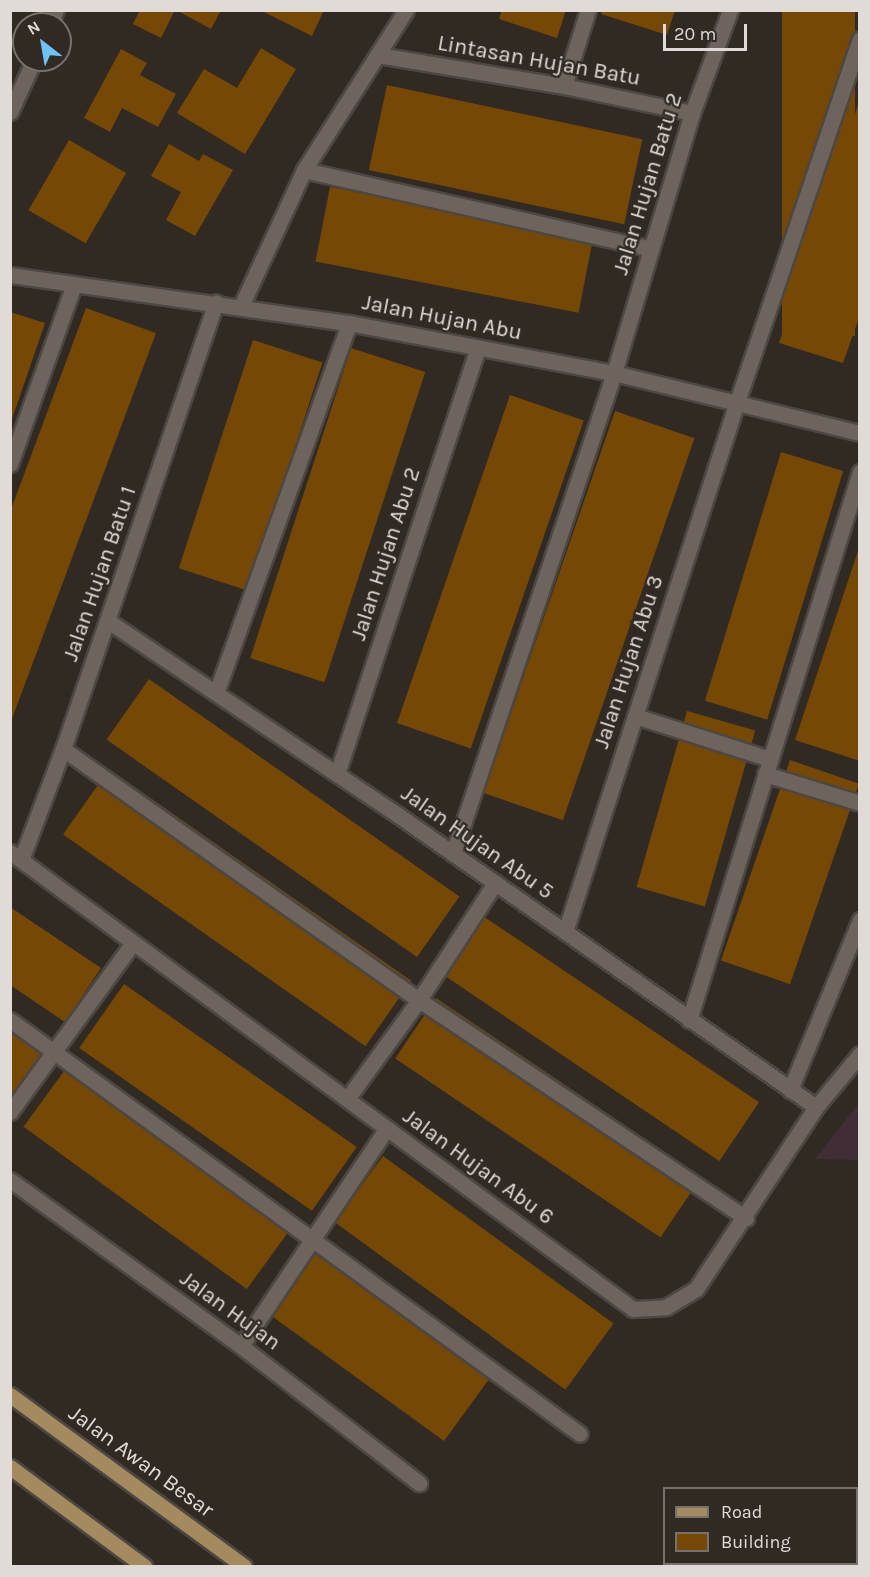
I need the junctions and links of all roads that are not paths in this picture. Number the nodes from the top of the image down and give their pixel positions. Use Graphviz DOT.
graph roads {
  1 [pos="406,10"];
  2 [pos="588,10"];
  3 [pos="730,10"];
  4 [pos="860,39"];
  5 [pos="378,55"];
  6 [pos="28,72"];
  7 [pos="564,86"];
  8 [pos="10,112"];
  9 [pos="692,113"];
  10 [pos="304,170"];
  11 [pos="651,249"];
  12 [pos="10,275"];
  13 [pos="74,284"];
  14 [pos="216,302"];
  15 [pos="241,306"];
  16 [pos="349,323"];
  17 [pos="478,348"];
  18 [pos="614,373"];
  19 [pos="736,405"];
  20 [pos="860,433"];
  21 [pos="10,464"];
  22 [pos="860,472"];
  23 [pos="108,621"];
  24 [pos="216,693"];
  25 [pos="635,716"];
  26 [pos="63,749"];
  27 [pos="768,766"];
  28 [pos="337,774"];
  29 [pos="860,803"];
  30 [pos="453,854"];
  31 [pos="16,856"];
  32 [pos="495,883"];
  33 [pos="860,920"];
  34 [pos="566,932"];
  35 [pos="133,943"];
  36 [pos="419,1000"];
  37 [pos="10,1020"];
  38 [pos="689,1020"];
  39 [pos="55,1052"];
  40 [pos="860,1054"];
  41 [pos="790,1090"];
  42 [pos="347,1099"];
  43 [pos="816,1107"];
  44 [pos="10,1112"];
  45 [pos="387,1128"];
  46 [pos="10,1180"];
  47 [pos="746,1218"];
  48 [pos="312,1240"];
  49 [pos="240,1346"];
  50 [pos="10,1395"];
  51 [pos="580,1434"];
  52 [pos="10,1467"];
  53 [pos="419,1483"];
  54 [pos="144,1566"];
  55 [pos="244,1566"];
  1 -- 5 [label="street"];
  2 -- 7 [label="street"];
  3 -- 9 [label="street, Jalan Hujan Batu 2"];
  4 -- 19 [label="street, Jalan Hujan Abu 3"];
  5 -- 7 [label="street, Lintasan Hujan Batu"];
  5 -- 10 [label="street"];
  6 -- 8 [label="street"];
  7 -- 9 [label="street, Lintasan Hujan Batu"];
  9 -- 11 [label="street, Jalan Hujan Batu 2"];
  10 -- 11 [label="street"];
  10 -- 15 [label="street"];
  11 -- 18 [label="street, Jalan Hujan Batu 2"];
  12 -- 13 [label="street, Jalan Hujan Abu"];
  13 -- 14 [label="street, Jalan Hujan Abu"];
  13 -- 21 [label="street"];
  14 -- 15 [label="street, Jalan Hujan Abu"];
  14 -- 23 [label="street, Jalan Hujan Batu 1"];
  15 -- 16 [label="street, Jalan Hujan Abu"];
  16 -- 17 [label="street, Jalan Hujan Abu"];
  16 -- 24 [label="street"];
  17 -- 18 [label="street, Jalan Hujan Abu"];
  17 -- 28 [label="street, Jalan Hujan Abu 2"];
  18 -- 19 [label="street, Jalan Hujan Abu"];
  18 -- 30 [label="street, Jalan Hujan Batu 2"];
  19 -- 20 [label="street, Jalan Hujan Abu"];
  19 -- 25 [label="street, Jalan Hujan Abu 3"];
  22 -- 27 [label="street"];
  23 -- 24 [label="street, Jalan Hujan Abu 5"];
  23 -- 26 [label="street, Jalan Hujan Batu 1"];
  24 -- 28 [label="street, Jalan Hujan Abu 5"];
  25 -- 27 [label="street"];
  25 -- 34 [label="street, Jalan Hujan Abu 3"];
  26 -- 31 [label="street, Jalan Hujan Batu 1"];
  26 -- 36 [label="street"];
  27 -- 29 [label="street"];
  27 -- 38 [label="street"];
  28 -- 30 [label="street, Jalan Hujan Abu 5"];
  30 -- 32 [label="street, Jalan Hujan Abu 5"];
  31 -- 35 [label="street, Jalan Hujan Abu 6"];
  32 -- 34 [label="street, Jalan Hujan Abu 5"];
  32 -- 36 [label="street"];
  33 -- 41 [label="street"];
  34 -- 38 [label="street, Jalan Hujan Abu 5"];
  35 -- 39 [label="street"];
  35 -- 42 [label="street, Jalan Hujan Abu 6"];
  36 -- 42 [label="street"];
  36 -- 47 [label="street"];
  37 -- 39 [label="street"];
  38 -- 41 [label="street, Jalan Hujan Abu 5"];
  39 -- 44 [label="street"];
  39 -- 48 [label="street"];
  40 -- 43 [label="street, Jalan Hujan Abu 6"];
  41 -- 43 [label="street, Jalan Hujan Abu 5"];
  42 -- 45 [label="street, Jalan Hujan Abu 6"];
  43 -- 47 [label="street, Jalan Hujan Abu 6"];
  45 -- 47 [label="street, Jalan Hujan Abu 6"];
  45 -- 48 [label="street"];
  46 -- 49 [label="street, Jalan Hujan"];
  48 -- 49 [label="street"];
  48 -- 51 [label="street"];
  49 -- 53 [label="street, Jalan Hujan"];
  50 -- 55 [label="main road, Jalan Awan Besar"];
  52 -- 54 [label="main road"];
}
